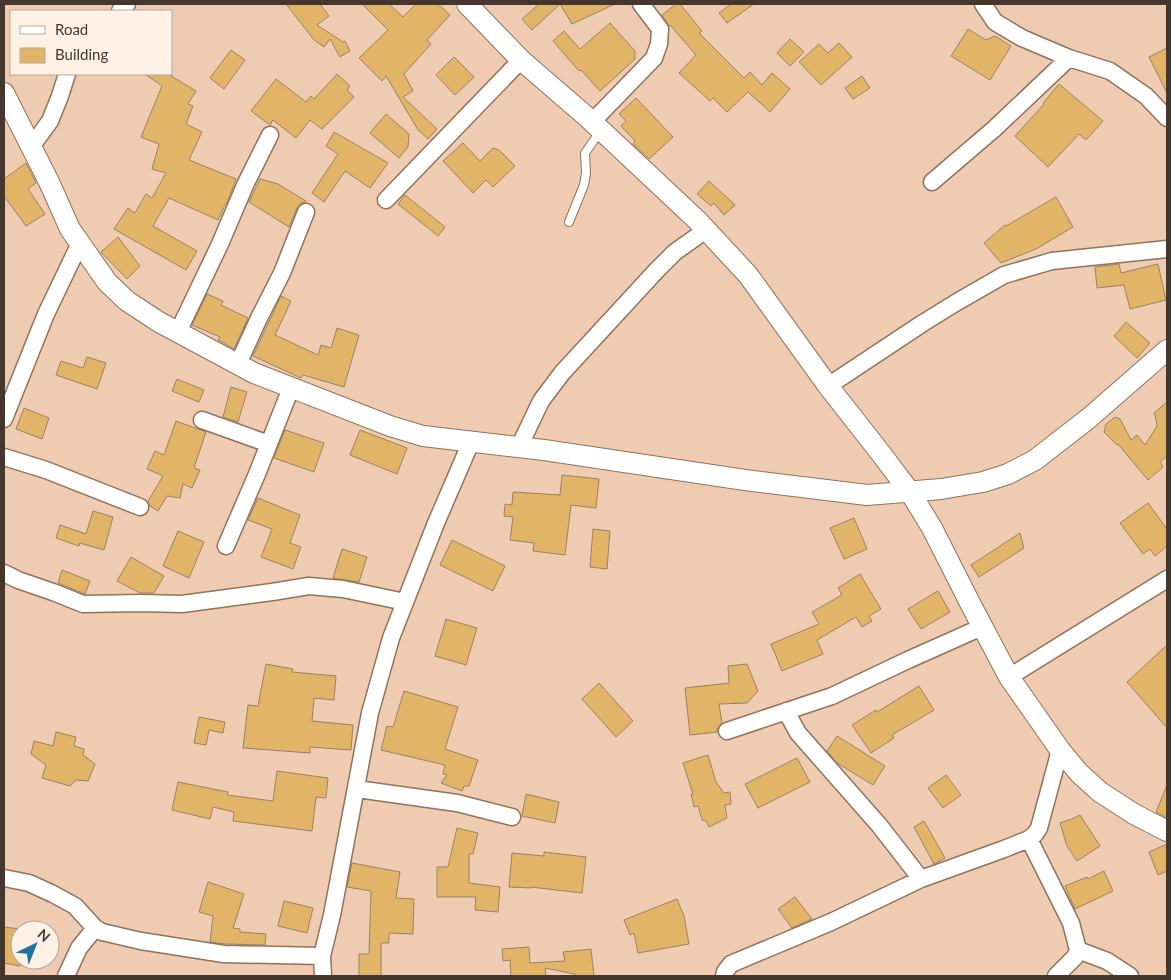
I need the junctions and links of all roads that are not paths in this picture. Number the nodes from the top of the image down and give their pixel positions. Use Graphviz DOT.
graph roads {
  1 [pos="641,4"];
  2 [pos="983,4"];
  3 [pos="475,6"];
  4 [pos="1069,58"];
  5 [pos="521,60"];
  6 [pos="67,75"];
  7 [pos="5,99"];
  8 [pos="1167,118"];
  9 [pos="596,126"];
  10 [pos="270,136"];
  11 [pos="31,148"];
  12 [pos="932,182"];
  13 [pos="386,200"];
  14 [pos="306,212"];
  15 [pos="569,222"];
  16 [pos="706,230"];
  17 [pos="80,243"];
  18 [pos="1167,249"];
  19 [pos="178,332"];
  20 [pos="1167,350"];
  21 [pos="238,364"];
  22 [pos="828,386"];
  23 [pos="291,388"];
  24 [pos="4,418"];
  25 [pos="202,420"];
  26 [pos="471,442"];
  27 [pos="269,444"];
  28 [pos="519,447"];
  29 [pos="4,457"];
  30 [pos="910,492"];
  31 [pos="140,507"];
  32 [pos="226,546"];
  33 [pos="4,573"];
  34 [pos="1165,583"];
  35 [pos="405,602"];
  36 [pos="982,627"];
  37 [pos="1009,677"];
  38 [pos="786,711"];
  39 [pos="727,731"];
  40 [pos="1060,750"];
  41 [pos="357,789"];
  42 [pos="512,817"];
  43 [pos="1167,831"];
  44 [pos="1029,839"];
  45 [pos="4,878"];
  46 [pos="921,879"];
  47 [pos="95,928"];
  48 [pos="1078,950"];
  49 [pos="322,956"];
  50 [pos="66,976"];
  51 [pos="323,976"];
  52 [pos="724,976"];
  53 [pos="1056,976"];
  54 [pos="1130,976"];
  1 -- 9 [label="street"];
  2 -- 4 [label="street"];
  3 -- 5 [label="street"];
  4 -- 8 [label="street"];
  4 -- 12 [label="street"];
  5 -- 9 [label="street"];
  5 -- 13 [label="street"];
  6 -- 11 [label="street"];
  7 -- 11 [label="street"];
  9 -- 15 [label="lane"];
  9 -- 16 [label="street"];
  10 -- 19 [label="street"];
  11 -- 17 [label="street"];
  14 -- 21 [label="street"];
  16 -- 22 [label="street"];
  16 -- 28 [label="street"];
  17 -- 19 [label="street"];
  17 -- 24 [label="street"];
  18 -- 22 [label="street"];
  19 -- 21 [label="street"];
  20 -- 30 [label="street"];
  21 -- 23 [label="street"];
  22 -- 30 [label="street"];
  23 -- 26 [label="street"];
  23 -- 27 [label="street"];
  25 -- 27 [label="street"];
  26 -- 28 [label="street"];
  26 -- 35 [label="street"];
  27 -- 32 [label="street"];
  28 -- 30 [label="street"];
  29 -- 31 [label="street"];
  30 -- 36 [label="street"];
  33 -- 35 [label="street"];
  34 -- 37 [label="street"];
  35 -- 41 [label="street"];
  36 -- 37 [label="street"];
  36 -- 38 [label="street"];
  37 -- 40 [label="street"];
  38 -- 39 [label="street"];
  38 -- 46 [label="street"];
  40 -- 43 [label="street"];
  40 -- 44 [label="street"];
  41 -- 42 [label="street"];
  41 -- 49 [label="street"];
  44 -- 46 [label="street"];
  44 -- 48 [label="street"];
  45 -- 47 [label="street"];
  46 -- 52 [label="street"];
  47 -- 49 [label="street"];
  47 -- 50 [label="street"];
  48 -- 53 [label="street"];
  48 -- 54 [label="street"];
  49 -- 51 [label="street"];
}
